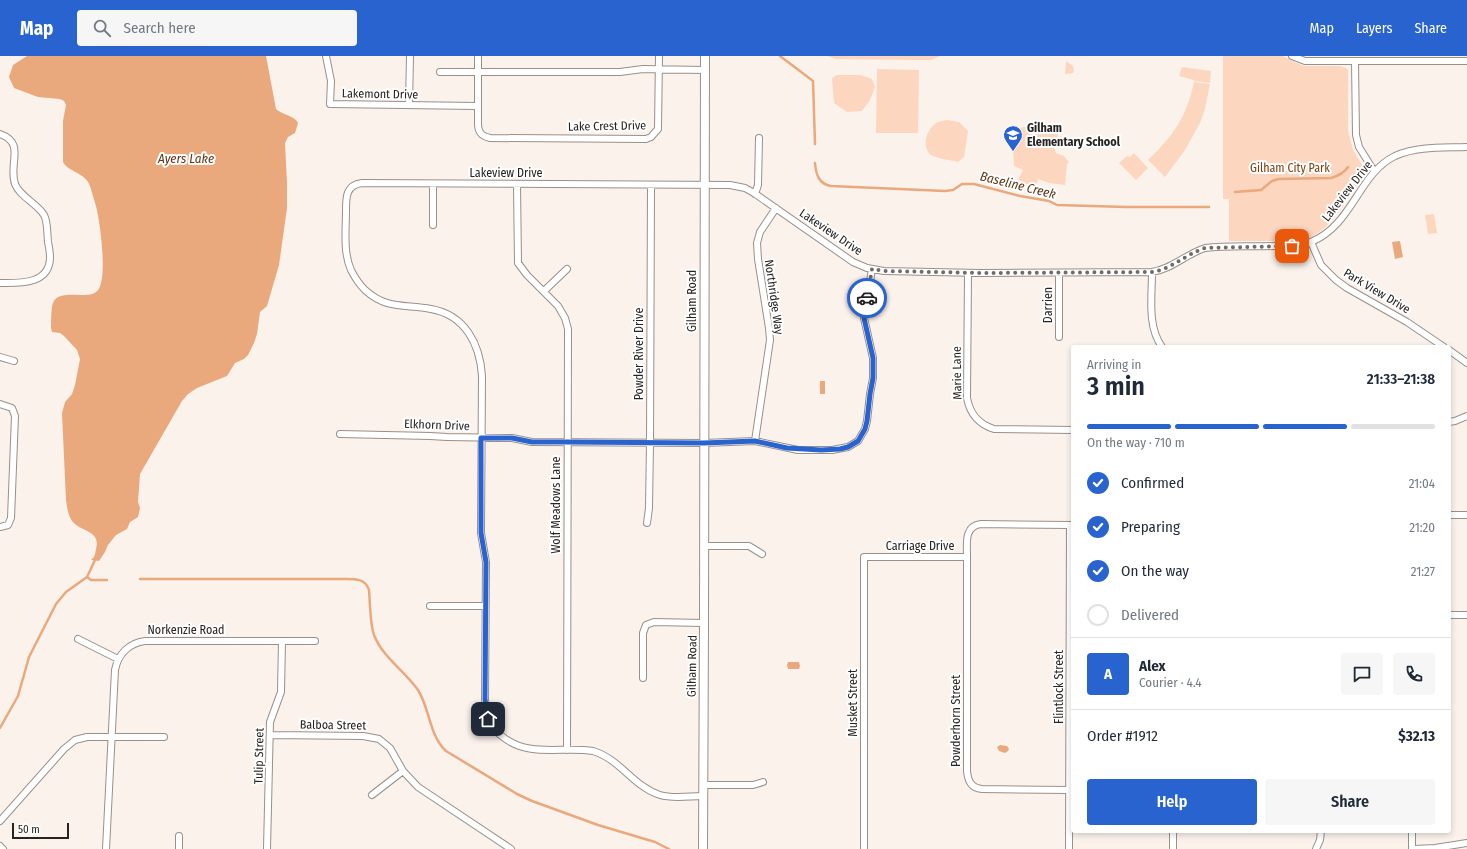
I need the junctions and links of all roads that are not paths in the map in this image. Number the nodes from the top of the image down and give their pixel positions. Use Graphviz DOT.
graph roads {
  1 [pos="326,56"];
  2 [pos="410,56"];
  3 [pos="478,56"];
  4 [pos="659,56"];
  5 [pos="705,56"];
  6 [pos="1292,56"];
  7 [pos="1355,61"];
  8 [pos="1467,61"];
  9 [pos="659,70"];
  10 [pos="705,70"];
  11 [pos="440,72"];
  12 [pos="478,72"];
  13 [pos="409,105"];
  14 [pos="477,106"];
  15 [pos="0,134"];
  16 [pos="759,138"];
  17 [pos="1467,148"];
  18 [pos="1374,171"];
  19 [pos="433,184"];
  20 [pos="517,184"];
  21 [pos="651,185"];
  22 [pos="704,185"];
  23 [pos="755,194"];
  24 [pos="776,208"];
  25 [pos="433,225"];
  26 [pos="1311,242"];
  27 [pos="567,269"];
  28 [pos="872,269"];
  29 [pos="1152,272"];
  30 [pos="968,273"];
  31 [pos="1059,273"];
  32 [pos="0,283"];
  33 [pos="544,291"];
  34 [pos="1059,338"];
  35 [pos="1161,345"];
  36 [pos="1441,345"];
  37 [pos="1451,351"];
  38 [pos="0,357"];
  39 [pos="14,361"];
  40 [pos="1467,363"];
  41 [pos="3,404"];
  42 [pos="1467,416"];
  43 [pos="1451,422"];
  44 [pos="1071,430"];
  45 [pos="340,434"];
  46 [pos="481,438"];
  47 [pos="755,441"];
  48 [pos="858,441"];
  49 [pos="567,442"];
  50 [pos="650,443"];
  51 [pos="704,443"];
  52 [pos="863,446"];
  53 [pos="1451,515"];
  54 [pos="1467,515"];
  55 [pos="647,523"];
  56 [pos="1070,525"];
  57 [pos="0,527"];
  58 [pos="704,546"];
  59 [pos="762,554"];
  60 [pos="864,557"];
  61 [pos="967,557"];
  62 [pos="430,606"];
  63 [pos="485,606"];
  64 [pos="1451,615"];
  65 [pos="1467,615"];
  66 [pos="704,623"];
  67 [pos="78,639"];
  68 [pos="282,641"];
  69 [pos="315,641"];
  70 [pos="118,659"];
  71 [pos="643,678"];
  72 [pos="270,735"];
  73 [pos="112,737"];
  74 [pos="164,737"];
  75 [pos="567,750"];
  76 [pos="403,771"];
  77 [pos="762,782"];
  78 [pos="703,785"];
  79 [pos="1070,790"];
  80 [pos="372,795"];
  81 [pos="703,796"];
  82 [pos="0,821"];
  83 [pos="1173,833"];
  84 [pos="1321,833"];
  85 [pos="1412,833"];
  86 [pos="179,836"];
  87 [pos="1467,843"];
  88 [pos="0,846"];
  89 [pos="3,849"];
  90 [pos="106,849"];
  91 [pos="179,849"];
  92 [pos="267,849"];
  93 [pos="511,849"];
  94 [pos="702,849"];
  95 [pos="864,849"];
  96 [pos="1069,849"];
  97 [pos="1173,849"];
  98 [pos="1316,849"];
  99 [pos="1413,849"];
  1 -- 13 [label="street, Lakemont Drive"];
  2 -- 13 [label="street"];
  3 -- 12 [label="street"];
  4 -- 9 [label="street, Lake Crest Drive"];
  5 -- 10 [label="street, Gilham Road"];
  6 -- 7 [label="street"];
  7 -- 8 [label="street"];
  7 -- 18 [label="street"];
  9 -- 10 [label="street"];
  9 -- 12 [label="street"];
  9 -- 14 [label="street, Lake Crest Drive"];
  10 -- 22 [label="street, Gilham Road"];
  11 -- 12 [label="street"];
  12 -- 14 [label="street"];
  13 -- 14 [label="street, Lakemont Drive"];
  15 -- 32 [label="street"];
  16 -- 23 [label="street"];
  17 -- 18 [label="street, Lakeview Drive"];
  18 -- 26 [label="street, Lakeview Drive"];
  19 -- 20 [label="street, Lakeview Drive"];
  19 -- 25 [label="street"];
  19 -- 46 [label="street, Lakeview Drive"];
  20 -- 21 [label="street, Lakeview Drive"];
  20 -- 33 [label="street, Wolf Meadows Lane"];
  21 -- 22 [label="street, Lakeview Drive"];
  21 -- 50 [label="street, Powder River Drive"];
  22 -- 23 [label="street, Lakeview Drive"];
  22 -- 51 [label="street, Gilham Road"];
  23 -- 24 [label="street, Lakeview Drive"];
  24 -- 28 [label="street, Lakeview Drive"];
  24 -- 47 [label="street, Northridge Way"];
  26 -- 29 [label="street, Lakeview Drive"];
  26 -- 36 [label="street, Park View Drive"];
  27 -- 33 [label="street"];
  28 -- 30 [label="street, Lakeview Drive"];
  28 -- 48 [label="street"];
  29 -- 31 [label="street, Lakeview Drive"];
  29 -- 35 [label="street"];
  30 -- 31 [label="street, Lakeview Drive"];
  30 -- 44 [label="street, Marie Lane"];
  31 -- 34 [label="street, Darrien"];
  33 -- 49 [label="street, Wolf Meadows Lane"];
  37 -- 40 [label="street"];
  38 -- 39 [label="street"];
  41 -- 57 [label="street"];
  42 -- 43 [label="street"];
  45 -- 46 [label="street, Elkhorn Drive"];
  46 -- 49 [label="street, Elkhorn Drive"];
  46 -- 63 [label="street"];
  47 -- 48 [label="street, Elkhorn Drive"];
  47 -- 51 [label="street, Elkhorn Drive"];
  48 -- 52 [label="street"];
  49 -- 50 [label="street, Elkhorn Drive"];
  49 -- 75 [label="street, Wolf Meadows Lane"];
  50 -- 51 [label="street, Elkhorn Drive"];
  50 -- 55 [label="street, Powder River Drive"];
  51 -- 58 [label="street, Gilham Road"];
  53 -- 54 [label="street"];
  56 -- 61 [label="street, Carriage Drive"];
  56 -- 79 [label="street, Flintlock Street"];
  58 -- 59 [label="street"];
  58 -- 66 [label="street, Gilham Road"];
  60 -- 61 [label="street, Carriage Drive"];
  60 -- 95 [label="street, Musket Street"];
  61 -- 79 [label="street, Powderhorn Street"];
  62 -- 63 [label="street"];
  63 -- 75 [label="street"];
  64 -- 65 [label="street"];
  66 -- 71 [label="street"];
  66 -- 78 [label="street, Gilham Road"];
  67 -- 70 [label="street"];
  68 -- 69 [label="street, Norkenzie Road"];
  68 -- 70 [label="street, Norkenzie Road"];
  68 -- 72 [label="street, Tulip Street"];
  70 -- 73 [label="street"];
  72 -- 76 [label="street, Balboa Street"];
  72 -- 92 [label="street, Tulip Street"];
  73 -- 74 [label="street"];
  73 -- 82 [label="street"];
  73 -- 90 [label="street"];
  75 -- 81 [label="street"];
  76 -- 80 [label="street"];
  76 -- 93 [label="street, Balboa Street"];
  77 -- 78 [label="street"];
  78 -- 81 [label="street, Gilham Road"];
  79 -- 96 [label="street, Flintlock Street"];
  81 -- 94 [label="street, Gilham Road"];
  83 -- 97 [label="street"];
  84 -- 98 [label="street"];
  85 -- 99 [label="street"];
  86 -- 91 [label="street"];
  87 -- 99 [label="street"];
  88 -- 89 [label="street"];
}
